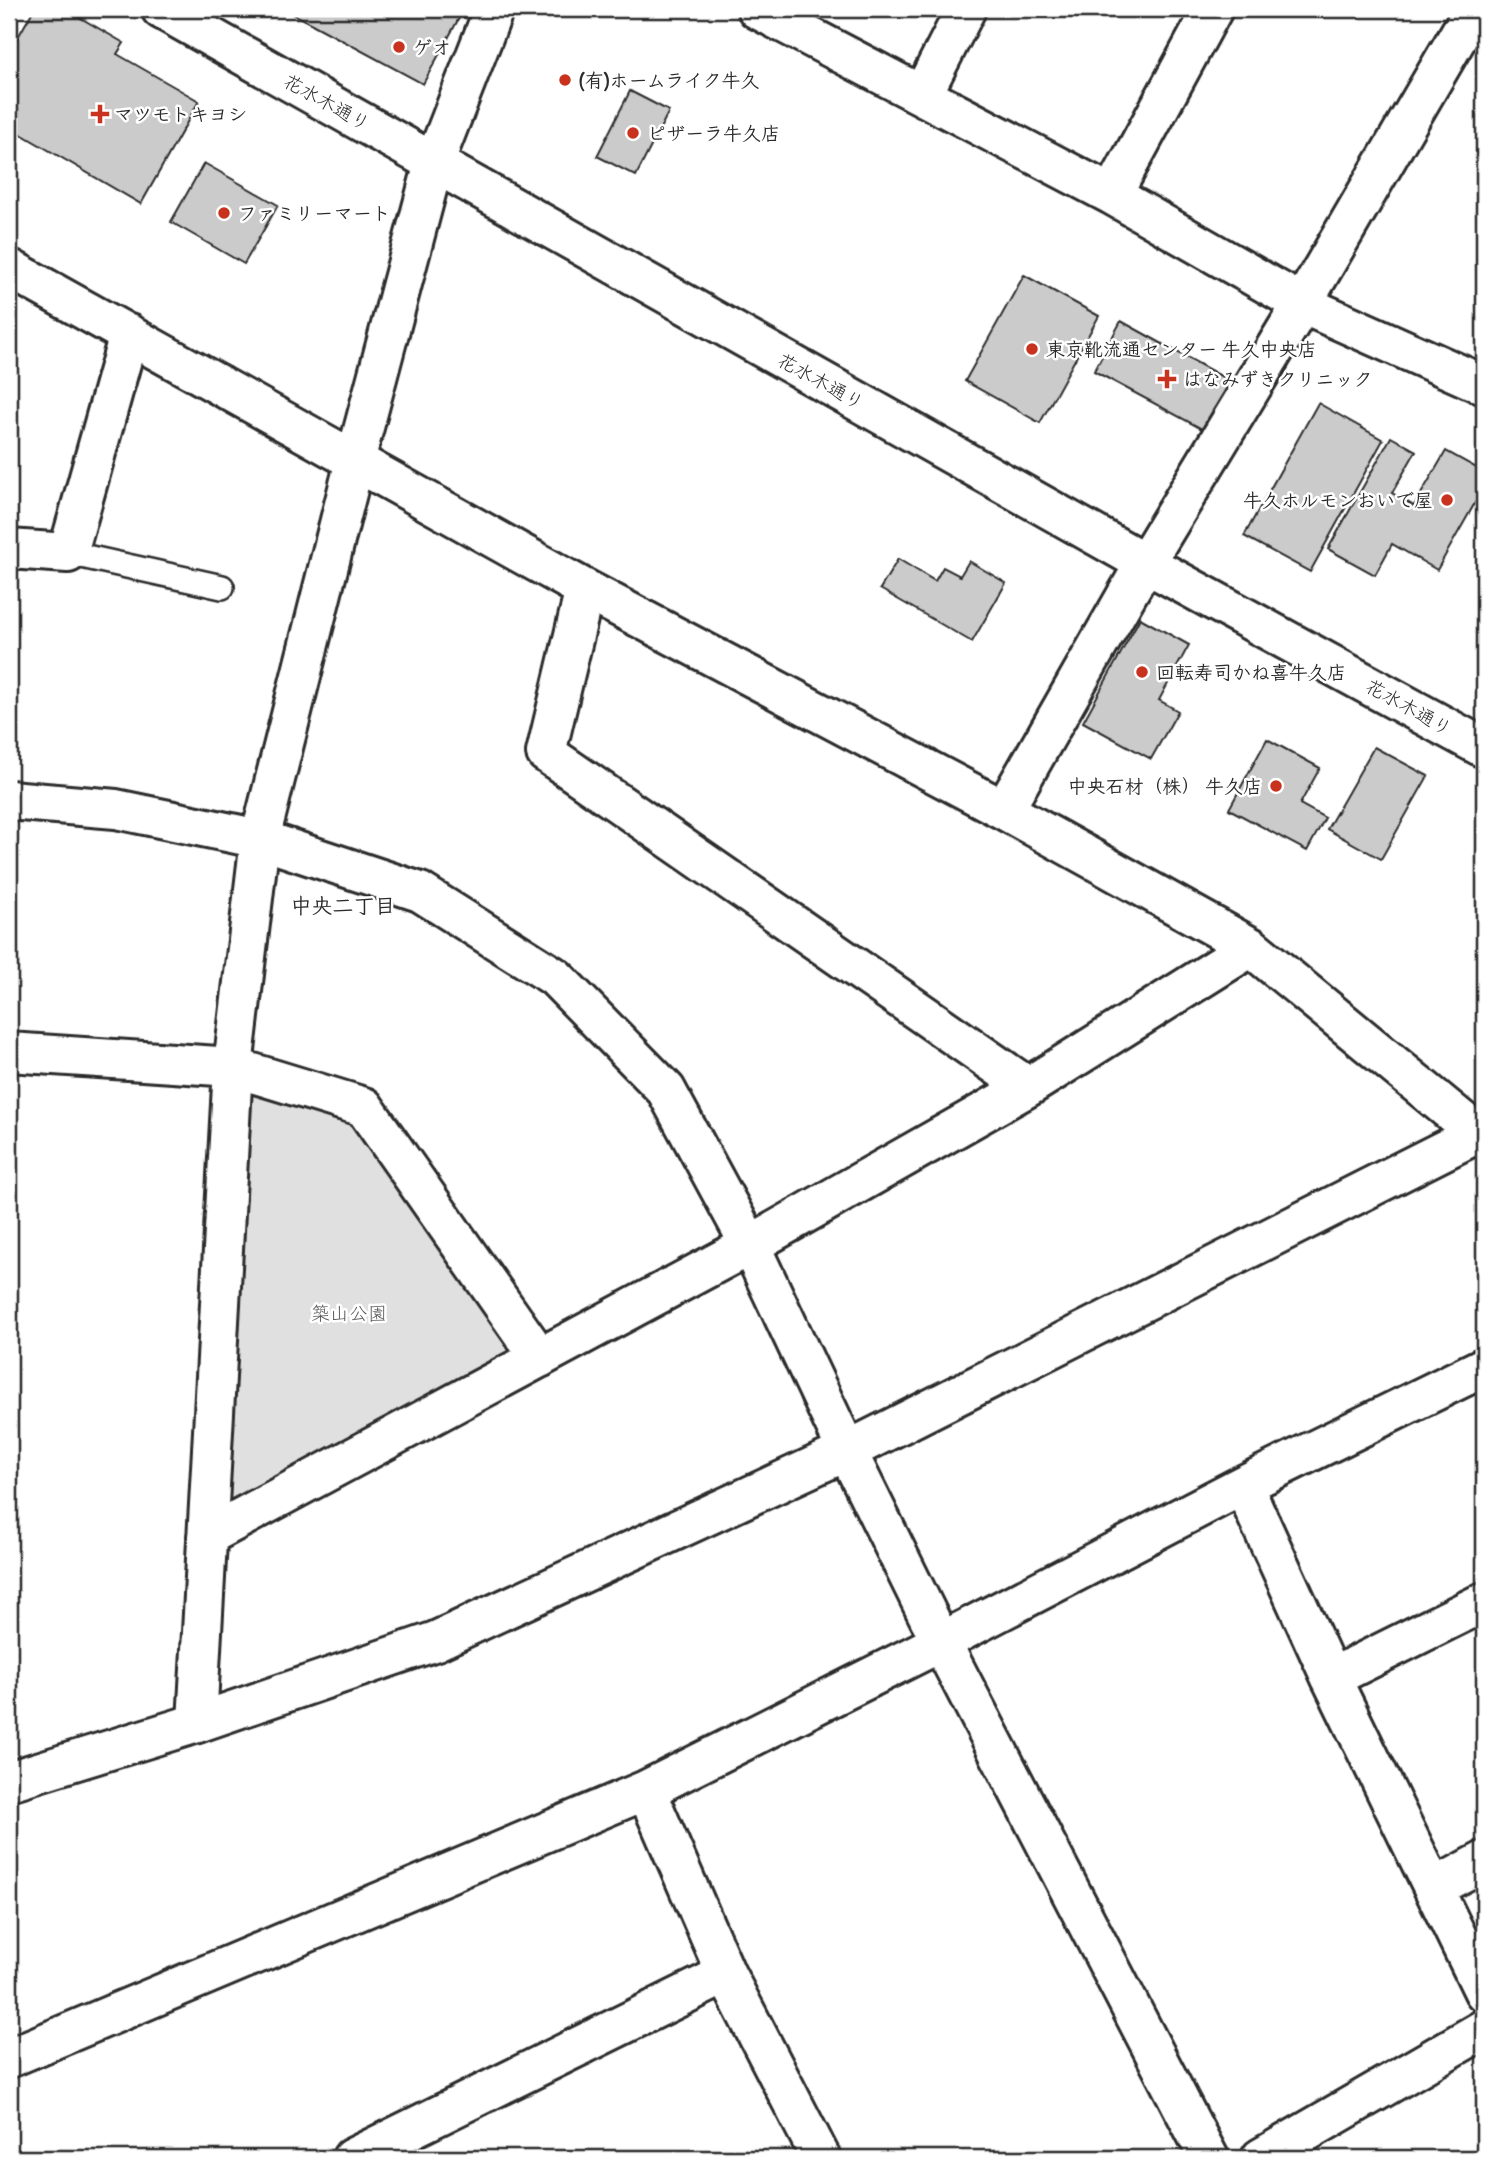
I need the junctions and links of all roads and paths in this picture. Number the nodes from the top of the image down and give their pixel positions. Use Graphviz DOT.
graph roads {
  1 [pos="161,9"];
  2 [pos="494,9"];
  3 [pos="757,9"];
  4 [pos="967,9"];
  5 [pos="1213,9"];
  6 [pos="1474,9"];
  7 [pos="922,95"];
  8 [pos="434,163"];
  9 [pos="1112,195"];
  10 [pos="9,268"];
  11 [pos="1302,304"];
  12 [pos="128,334"];
  13 [pos="1484,384"];
  14 [pos="355,461"];
  15 [pos="9,549"];
  16 [pos="68,554"];
  17 [pos="1145,563"];
  18 [pos="222,587"];
  19 [pos="585,589"];
  20 [pos="1484,748"];
  21 [pos="9,800"];
  22 [pos="1004,810"];
  23 [pos="260,839"];
  24 [pos="1251,947"];
  25 [pos="9,1052"];
  26 [pos="233,1067"];
  27 [pos="1028,1087"];
  28 [pos="1482,1134"];
  29 [pos="750,1245"];
  30 [pos="540,1358"];
  31 [pos="1484,1367"];
  32 [pos="846,1451"];
  33 [pos="1243,1485"];
  34 [pos="207,1536"];
  35 [pos="1484,1602"];
  36 [pos="941,1642"];
  37 [pos="1331,1678"];
  38 [pos="197,1723"];
  39 [pos="9,1781"];
  40 [pos="646,1790"];
  41 [pos="1484,1861"];
  42 [pos="1434,1888"];
  43 [pos="726,1974"];
  44 [pos="1484,1992"];
  45 [pos="1484,2028"];
  46 [pos="9,2058"];
  47 [pos="352,2158"];
  48 [pos="821,2158"];
  49 [pos="1209,2158"];
  50 [pos="1261,2158"];
  1 -- 8 [label="street, 花水木通り"];
  2 -- 8 [label="street"];
  3 -- 7 [label="street"];
  4 -- 7 [label="street"];
  5 -- 9 [label="street"];
  6 -- 11 [label="street"];
  7 -- 9 [label="street"];
  8 -- 14 [label="street"];
  8 -- 17 [label="street, 花水木通り"];
  9 -- 11 [label="street"];
  10 -- 12 [label="street"];
  11 -- 13 [label="street"];
  11 -- 17 [label="street"];
  12 -- 14 [label="street"];
  12 -- 16 [label="street"];
  14 -- 19 [label="street"];
  14 -- 23 [label="street"];
  15 -- 16 [label="street"];
  16 -- 18 [label="lane"];
  17 -- 20 [label="street, 花水木通り"];
  17 -- 22 [label="street"];
  19 -- 22 [label="street"];
  19 -- 27 [label="street"];
  21 -- 23 [label="street"];
  22 -- 24 [label="street"];
  23 -- 26 [label="street"];
  23 -- 29 [label="street"];
  24 -- 27 [label="street"];
  24 -- 28 [label="street"];
  25 -- 26 [label="street"];
  26 -- 30 [label="street"];
  26 -- 34 [label="street"];
  27 -- 29 [label="street"];
  28 -- 32 [label="street"];
  29 -- 30 [label="street"];
  29 -- 32 [label="street"];
  30 -- 34 [label="street"];
  31 -- 33 [label="street"];
  32 -- 36 [label="street"];
  32 -- 38 [label="street"];
  33 -- 36 [label="street"];
  33 -- 37 [label="street"];
  34 -- 38 [label="street"];
  35 -- 37 [label="street"];
  36 -- 40 [label="street"];
  36 -- 49 [label="street"];
  37 -- 42 [label="street"];
  38 -- 39 [label="street"];
  40 -- 43 [label="street"];
  40 -- 46 [label="street"];
  41 -- 42 [label="street"];
  42 -- 44 [label="street"];
  43 -- 47 [label="street"];
  43 -- 48 [label="street"];
  45 -- 50 [label="street"];
}
